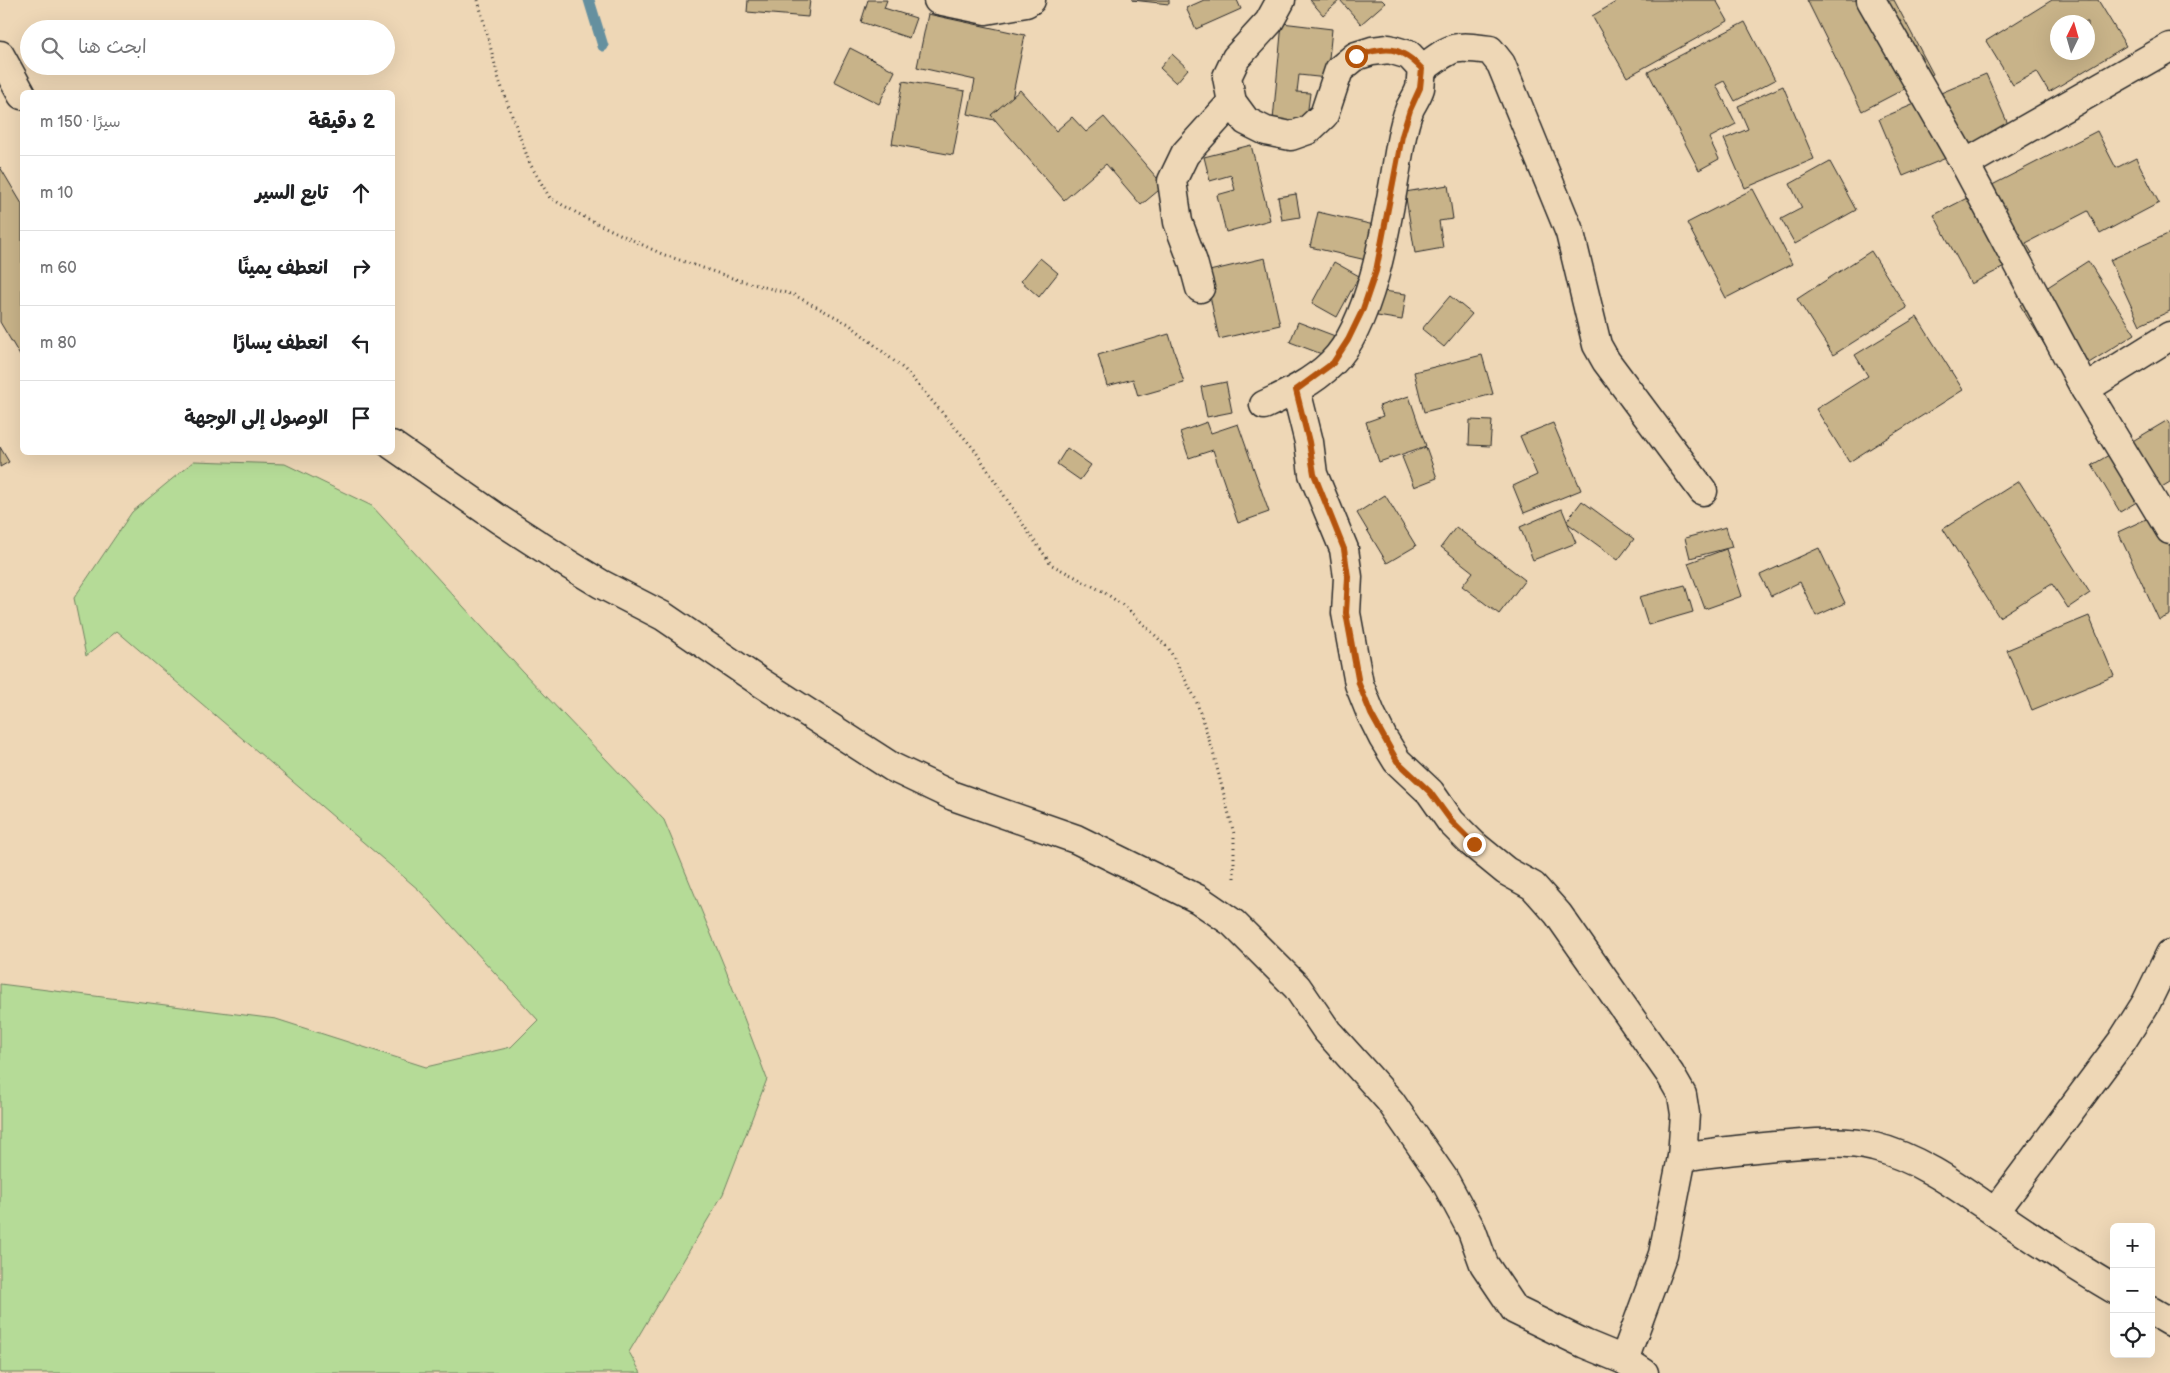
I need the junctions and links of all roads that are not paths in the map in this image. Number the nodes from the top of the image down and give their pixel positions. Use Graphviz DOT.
graph roads {
  1 [pos="938,0"];
  2 [pos="1031,0"];
  3 [pos="1281,0"];
  4 [pos="1871,0"];
  5 [pos="2170,47"];
  6 [pos="0,55"];
  7 [pos="1422,69"];
  8 [pos="20,91"];
  9 [pos="1232,102"];
  10 [pos="1965,164"];
  11 [pos="1200,288"];
  12 [pos="2170,336"];
  13 [pos="2085,389"];
  14 [pos="1296,390"];
  15 [pos="1264,405"];
  16 [pos="395,447"];
  17 [pos="1703,491"];
  18 [pos="2170,530"];
  19 [pos="2170,954"];
  20 [pos="1682,1158"];
  21 [pos="1995,1212"];
  22 [pos="2110,1287"];
  23 [pos="2154,1313"];
  24 [pos="2170,1322"];
  25 [pos="1634,1366"];
  1 -- 2 [label="street"];
  3 -- 9 [label="street"];
  4 -- 10 [label="street"];
  5 -- 10 [label="street"];
  6 -- 8 [label="street"];
  7 -- 9 [label="street"];
  7 -- 14 [label="street"];
  7 -- 17 [label="street"];
  9 -- 11 [label="street"];
  10 -- 13 [label="street"];
  12 -- 13 [label="street"];
  13 -- 18 [label="street"];
  14 -- 15 [label="street"];
  14 -- 20 [label="street"];
  16 -- 25 [label="street"];
  19 -- 21 [label="street"];
  20 -- 21 [label="street"];
  20 -- 25 [label="street"];
  21 -- 22 [label="street"];
  23 -- 24 [label="street"];
}
